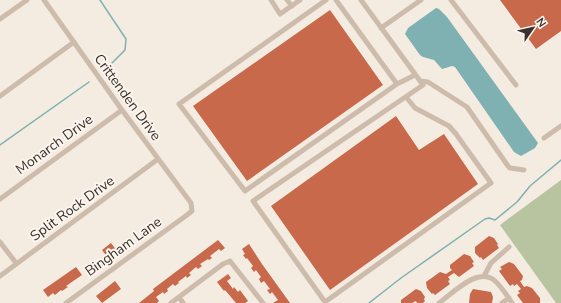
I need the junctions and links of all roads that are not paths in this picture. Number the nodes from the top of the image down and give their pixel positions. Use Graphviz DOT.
graph roads {
  1 [pos="26,0"];
  2 [pos="44,0"];
  3 [pos="271,0"];
  4 [pos="287,0"];
  5 [pos="300,0"];
  6 [pos="326,0"];
  7 [pos="336,0"];
  8 [pos="361,0"];
  9 [pos="421,0"];
  10 [pos="451,0"];
  11 [pos="292,6"];
  12 [pos="0,19"];
  13 [pos="381,28"];
  14 [pos="74,42"];
  15 [pos="416,76"];
  16 [pos="421,83"];
  17 [pos="397,84"];
  18 [pos="516,85"];
  19 [pos="0,96"];
  20 [pos="406,97"];
  21 [pos="122,110"];
  22 [pos="561,126"];
  23 [pos="544,138"];
  24 [pos="158,160"];
  25 [pos="524,170"];
  26 [pos="0,199"];
  27 [pos="192,208"];
  28 [pos="0,242"];
  29 [pos="509,247"];
  30 [pos="16,263"];
  31 [pos="0,276"];
  32 [pos="484,276"];
  33 [pos="179,297"];
  34 [pos="510,301"];
  35 [pos="66,303"];
  36 [pos="171,303"];
  37 [pos="183,303"];
  38 [pos="263,303"];
  39 [pos="439,303"];
  40 [pos="502,303"];
  1 -- 12 [label="street"];
  2 -- 14 [label="street, Crittenden Drive"];
  3 -- 11 [label="street"];
  4 -- 11 [label="street"];
  5 -- 11 [label="street"];
  6 -- 17 [label="street"];
  7 -- 17 [label="street"];
  8 -- 13 [label="street"];
  9 -- 13 [label="street"];
  10 -- 18 [label="street"];
  13 -- 15 [label="street"];
  14 -- 19 [label="street"];
  14 -- 21 [label="street, Crittenden Drive"];
  15 -- 16 [label="street"];
  15 -- 17 [label="street"];
  16 -- 20 [label="street"];
  16 -- 25 [label="street"];
  20 -- 20 [label="street"];
  21 -- 24 [label="street, Crittenden Drive"];
  21 -- 26 [label="street, Monarch Drive"];
  22 -- 23 [label="street"];
  24 -- 27 [label="street, Crittenden Drive"];
  24 -- 30 [label="street, Split Rock Drive"];
  27 -- 35 [label="street, Bingham Lane"];
  28 -- 30 [label="street"];
  29 -- 32 [label="street"];
  30 -- 31 [label="street, Split Rock Drive"];
  32 -- 34 [label="street"];
  32 -- 39 [label="street"];
  33 -- 36 [label="street"];
  33 -- 37 [label="street"];
  33 -- 38 [label="street"];
  34 -- 40 [label="street"];
}
